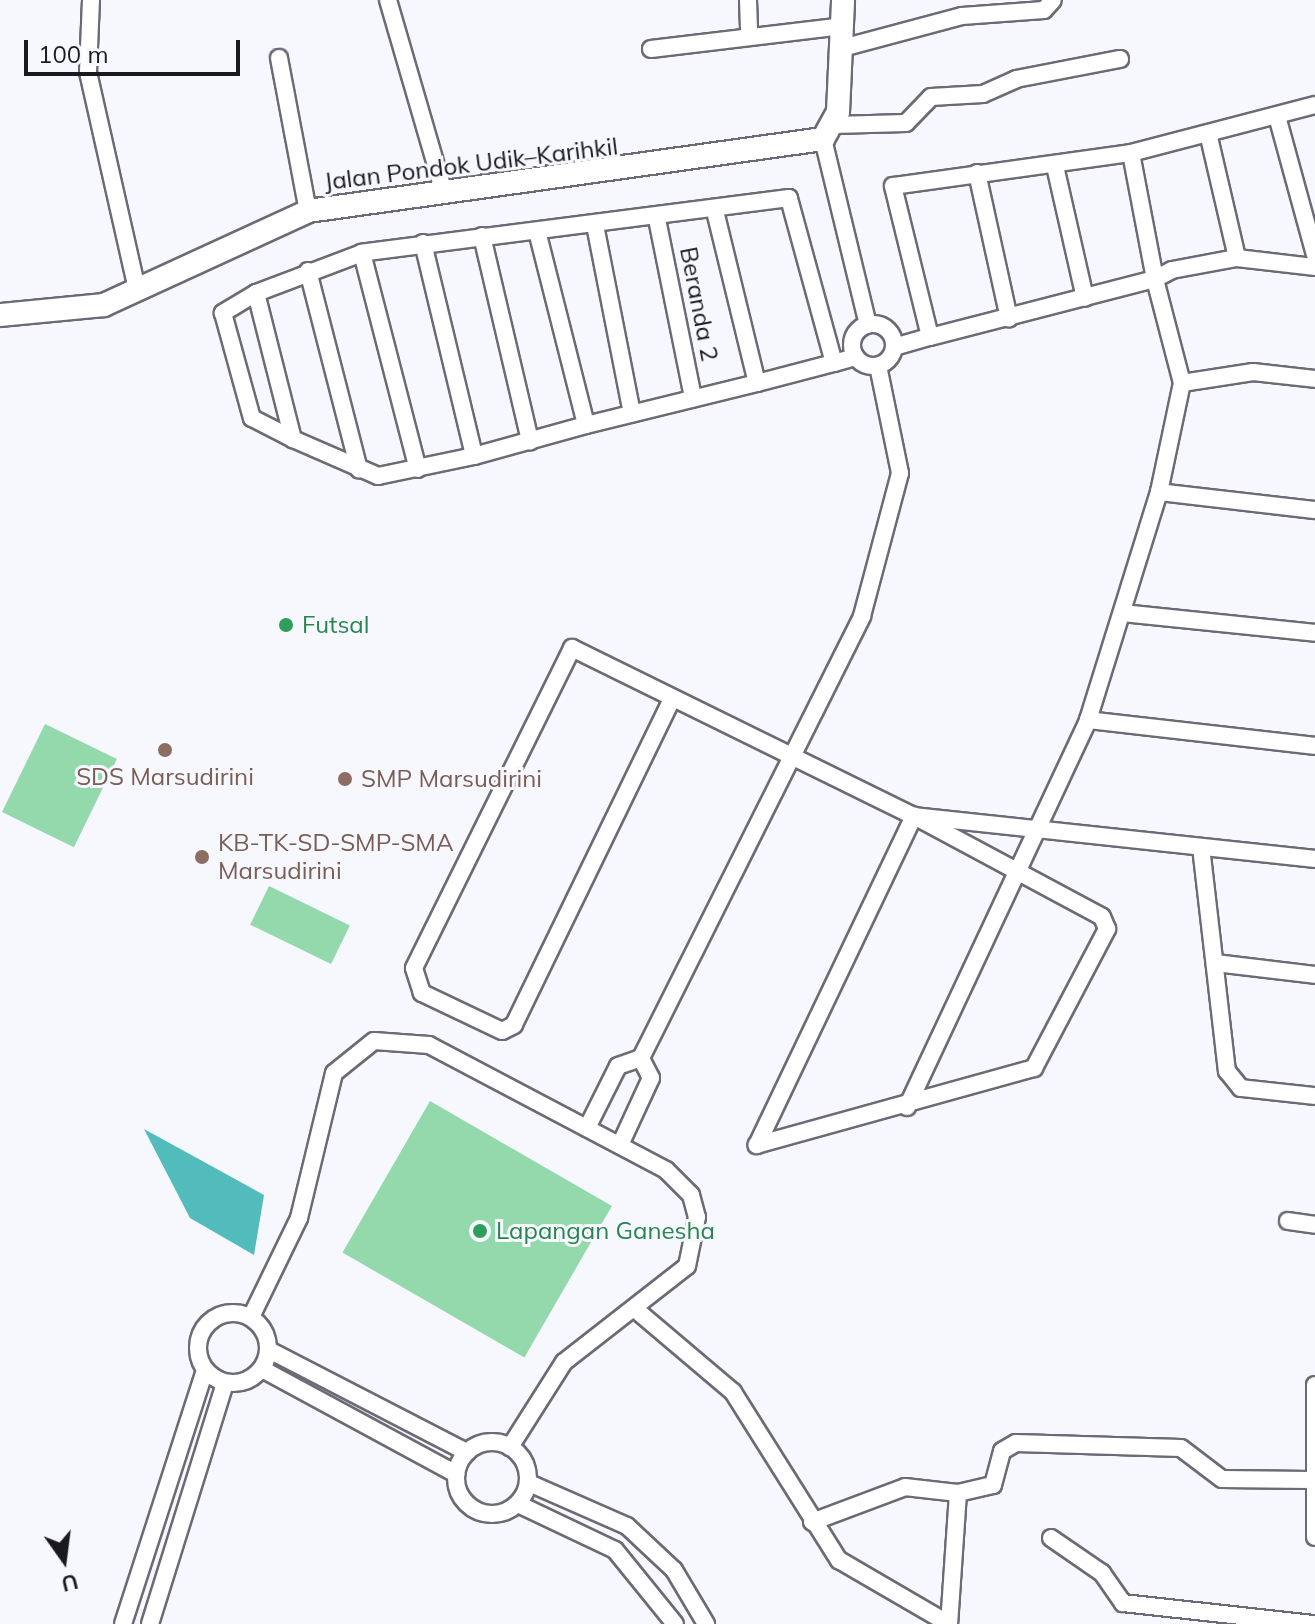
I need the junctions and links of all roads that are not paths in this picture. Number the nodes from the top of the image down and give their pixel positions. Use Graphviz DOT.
graph roads {
  1 [pos="91,0"];
  2 [pos="388,0"];
  3 [pos="748,0"];
  4 [pos="843,0"];
  5 [pos="1053,0"];
  6 [pos="749,36"];
  7 [pos="846,36"];
  8 [pos="651,49"];
  9 [pos="279,58"];
  10 [pos="1120,59"];
  11 [pos="1315,105"];
  12 [pos="1277,116"];
  13 [pos="828,132"];
  14 [pos="1208,133"];
  15 [pos="1131,153"];
  16 [pos="1055,166"];
  17 [pos="977,173"];
  18 [pos="443,189"];
  19 [pos="308,211"];
  20 [pos="715,211"];
  21 [pos="657,219"];
  22 [pos="595,225"];
  23 [pos="537,231"];
  24 [pos="482,236"];
  25 [pos="423,243"];
  26 [pos="362,253"];
  27 [pos="1315,255"];
  28 [pos="1237,258"];
  29 [pos="1315,267"];
  30 [pos="308,271"];
  31 [pos="1155,279"];
  32 [pos="137,289"];
  33 [pos="256,293"];
  34 [pos="1085,298"];
  35 [pos="0,315"];
  36 [pos="1009,319"];
  37 [pos="868,325"];
  38 [pos="930,337"];
  39 [pos="894,347"];
  40 [pos="855,357"];
  41 [pos="834,363"];
  42 [pos="878,366"];
  43 [pos="1315,379"];
  44 [pos="757,383"];
  45 [pos="1182,383"];
  46 [pos="693,398"];
  47 [pos="632,413"];
  48 [pos="586,425"];
  49 [pos="293,439"];
  50 [pos="530,441"];
  51 [pos="474,456"];
  52 [pos="418,469"];
  53 [pos="359,470"];
  54 [pos="1159,492"];
  55 [pos="1315,510"];
  56 [pos="1123,613"];
  57 [pos="1315,633"];
  58 [pos="672,699"];
  59 [pos="1088,720"];
  60 [pos="1315,746"];
  61 [pos="793,757"];
  62 [pos="914,816"];
  63 [pos="1034,827"];
  64 [pos="1201,847"];
  65 [pos="1315,859"];
  66 [pos="1013,869"];
  67 [pos="1215,963"];
  68 [pos="1315,975"];
  69 [pos="641,1058"];
  70 [pos="1315,1096"];
  71 [pos="907,1107"];
  72 [pos="587,1128"];
  73 [pos="620,1145"];
  74 [pos="1288,1221"];
  75 [pos="1315,1225"];
  76 [pos="635,1309"];
  77 [pos="251,1317"];
  78 [pos="269,1350"];
  79 [pos="262,1369"];
  80 [pos="205,1370"];
  81 [pos="225,1383"];
  82 [pos="1315,1385"];
  83 [pos="510,1447"];
  84 [pos="467,1452"];
  85 [pos="456,1474"];
  86 [pos="1310,1480"];
  87 [pos="529,1483"];
  88 [pos="958,1493"];
  89 [pos="518,1504"];
  90 [pos="812,1522"];
  91 [pos="1315,1537"];
  92 [pos="1051,1538"];
  93 [pos="123,1624"];
  94 [pos="150,1624"];
  95 [pos="675,1624"];
  96 [pos="706,1624"];
  97 [pos="949,1624"];
  98 [pos="1314,1624"];
  1 -- 32 [label="street"];
  2 -- 18 [label="street"];
  3 -- 6 [label="street"];
  4 -- 7 [label="street"];
  5 -- 7 [label="street"];
  6 -- 7 [label="street"];
  6 -- 8 [label="street"];
  7 -- 13 [label="street"];
  9 -- 19 [label="street"];
  10 -- 13 [label="street"];
  11 -- 12 [label="street"];
  12 -- 14 [label="street"];
  12 -- 27 [label="street"];
  13 -- 18 [label="street, Jalan Pondok Udik–Karihkil"];
  13 -- 37 [label="street"];
  14 -- 15 [label="street"];
  14 -- 28 [label="street"];
  15 -- 16 [label="street"];
  15 -- 31 [label="street"];
  16 -- 17 [label="street"];
  16 -- 34 [label="street"];
  17 -- 36 [label="street"];
  17 -- 38 [label="street"];
  18 -- 19 [label="street, Jalan Pondok Udik–Karihkil"];
  19 -- 32 [label="street, Jalan Pondok Udik–Karihkil"];
  20 -- 21 [label="street"];
  20 -- 41 [label="street"];
  20 -- 44 [label="street"];
  21 -- 22 [label="street"];
  21 -- 46 [label="street, Beranda 2"];
  22 -- 23 [label="street"];
  22 -- 47 [label="street"];
  23 -- 24 [label="street"];
  23 -- 48 [label="street"];
  24 -- 25 [label="street"];
  24 -- 50 [label="street"];
  25 -- 26 [label="street"];
  25 -- 51 [label="street"];
  26 -- 30 [label="street"];
  26 -- 52 [label="street"];
  28 -- 29 [label="street"];
  28 -- 31 [label="street"];
  30 -- 33 [label="street"];
  30 -- 53 [label="street"];
  31 -- 34 [label="street"];
  31 -- 45 [label="street"];
  32 -- 35 [label="street, Jalan Pondok Udik–Karihkil"];
  33 -- 49 [label="street"];
  33 -- 49 [label="street"];
  34 -- 36 [label="street"];
  36 -- 38 [label="street"];
  37 -- 39 [label="street"];
  37 -- 40 [label="street"];
  38 -- 39 [label="street"];
  39 -- 42 [label="street"];
  40 -- 41 [label="street"];
  40 -- 42 [label="street"];
  41 -- 44 [label="street"];
  42 -- 61 [label="street"];
  43 -- 45 [label="street"];
  44 -- 46 [label="street"];
  45 -- 54 [label="street"];
  46 -- 47 [label="street"];
  47 -- 48 [label="street"];
  48 -- 50 [label="street"];
  49 -- 53 [label="street"];
  50 -- 51 [label="street"];
  51 -- 52 [label="street"];
  52 -- 53 [label="street"];
  54 -- 55 [label="street"];
  54 -- 56 [label="street"];
  56 -- 57 [label="street"];
  56 -- 59 [label="street"];
  58 -- 58 [label="street"];
  58 -- 61 [label="street"];
  59 -- 60 [label="street"];
  59 -- 63 [label="street"];
  61 -- 62 [label="street"];
  61 -- 69 [label="street"];
  62 -- 63 [label="street"];
  62 -- 66 [label="street"];
  62 -- 71 [label="street"];
  63 -- 64 [label="street"];
  63 -- 66 [label="street"];
  64 -- 65 [label="street"];
  64 -- 67 [label="street"];
  66 -- 71 [label="street"];
  66 -- 71 [label="street"];
  67 -- 68 [label="street"];
  67 -- 70 [label="street"];
  69 -- 72 [label="street"];
  69 -- 73 [label="street"];
  72 -- 73 [label="street"];
  72 -- 77 [label="street"];
  73 -- 76 [label="street"];
  74 -- 75 [label="street"];
  76 -- 83 [label="street"];
  76 -- 90 [label="street"];
  77 -- 78 [label="street"];
  77 -- 80 [label="street"];
  78 -- 79 [label="street"];
  78 -- 84 [label="street"];
  79 -- 81 [label="street"];
  79 -- 85 [label="street"];
  80 -- 81 [label="street"];
  80 -- 93 [label="street"];
  81 -- 94 [label="street"];
  82 -- 86 [label="street"];
  83 -- 84 [label="street"];
  83 -- 87 [label="street"];
  84 -- 85 [label="street"];
  85 -- 89 [label="street"];
  86 -- 88 [label="street"];
  86 -- 91 [label="street"];
  87 -- 89 [label="street"];
  87 -- 96 [label="street"];
  88 -- 90 [label="street"];
  88 -- 97 [label="street"];
  89 -- 95 [label="street"];
  90 -- 97 [label="street"];
  92 -- 98 [label="street"];
}
